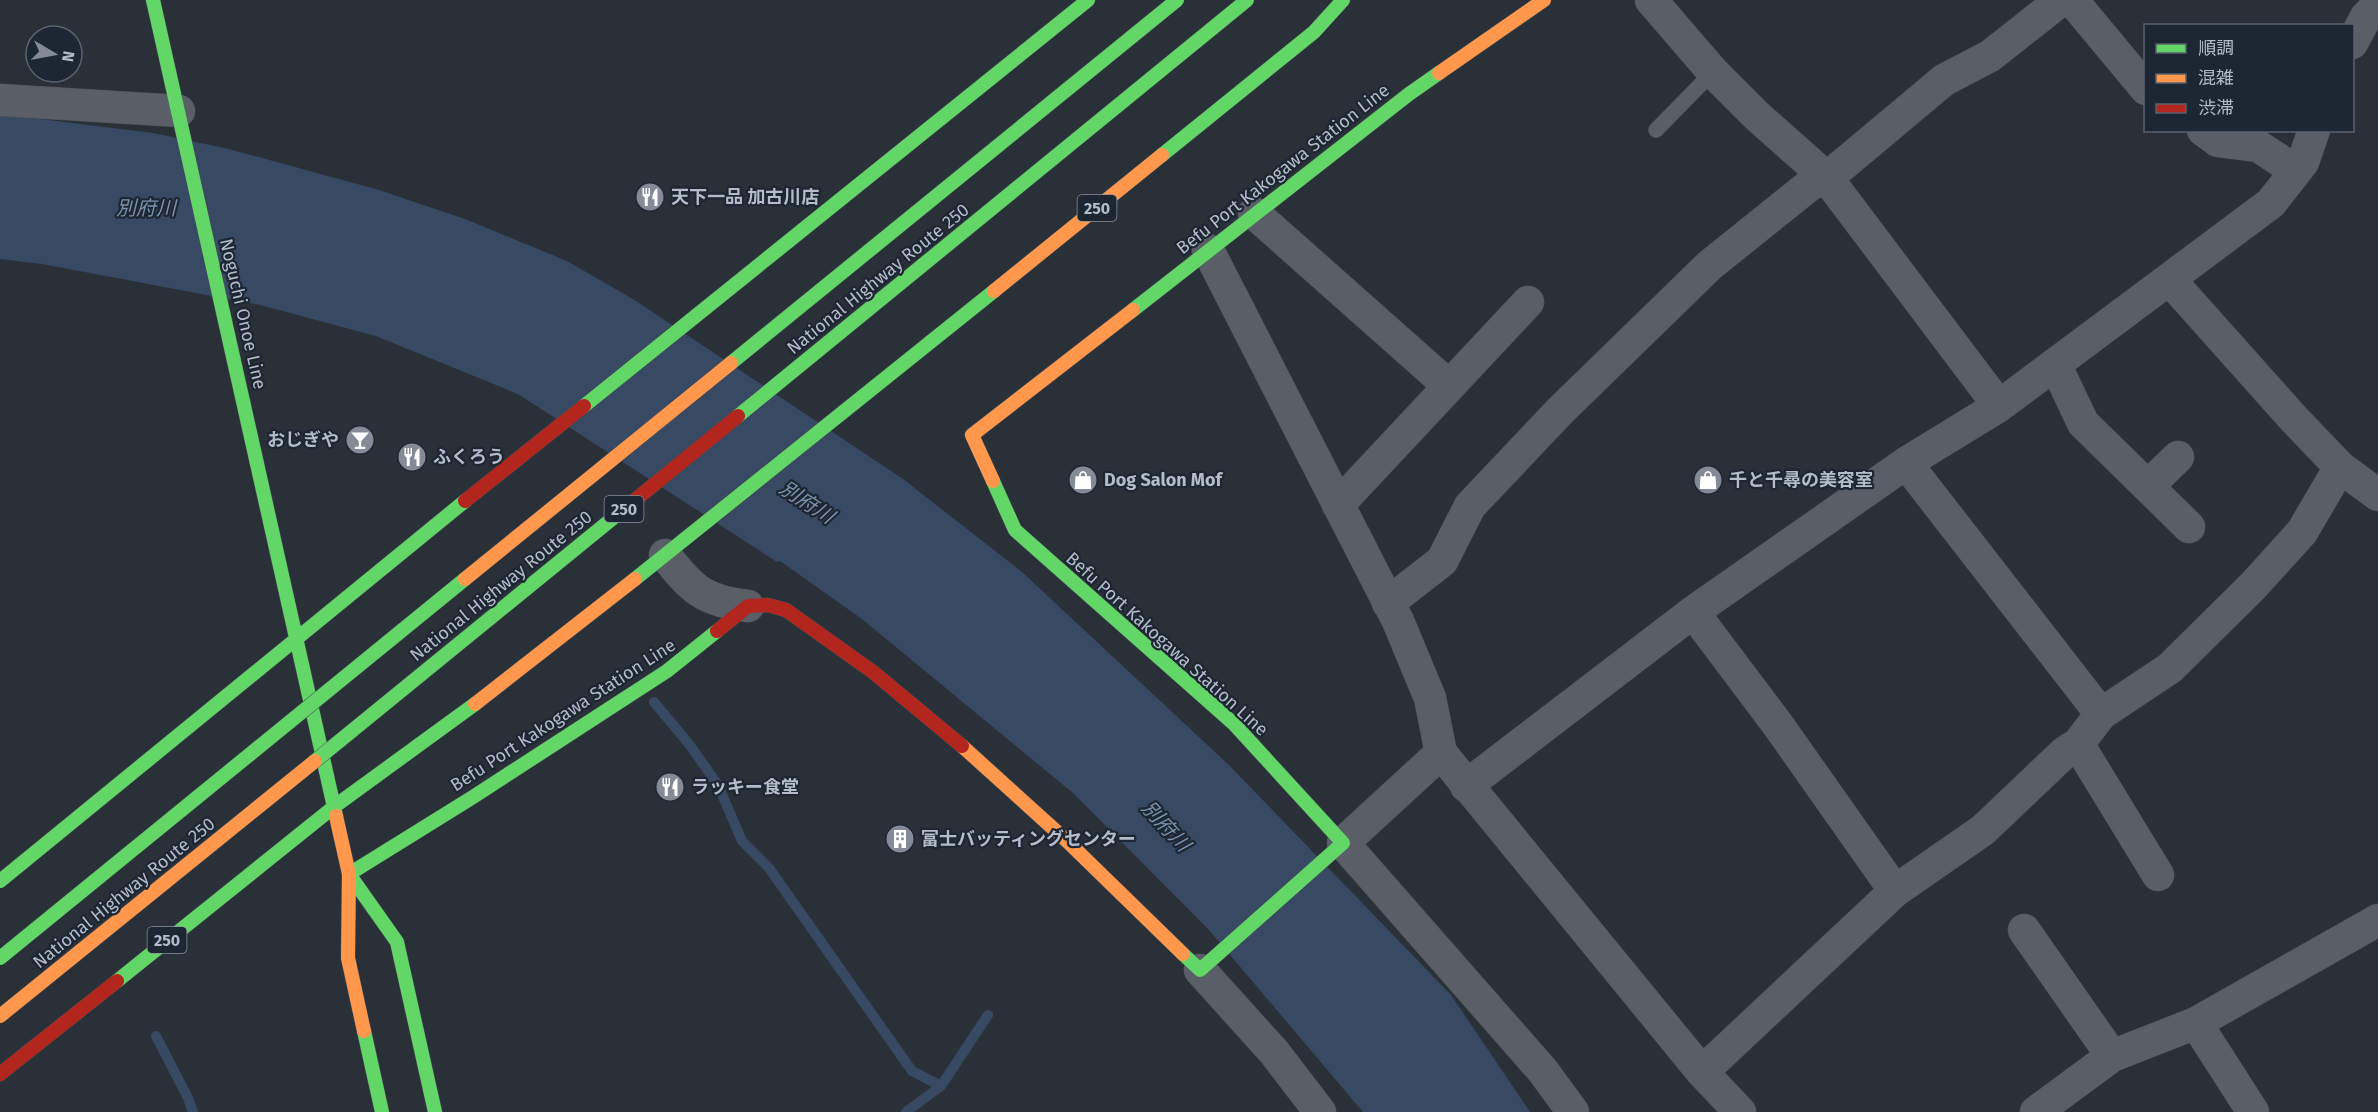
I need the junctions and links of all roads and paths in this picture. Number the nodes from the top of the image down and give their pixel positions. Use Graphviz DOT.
graph roads {
  1 [pos="153,0"];
  2 [pos="1088,0"];
  3 [pos="1177,0"];
  4 [pos="1247,0"];
  5 [pos="1343,0"];
  6 [pos="1358,0"];
  7 [pos="1544,0"];
  8 [pos="1651,0"];
  9 [pos="2061,0"];
  10 [pos="2072,0"];
  11 [pos="1314,32"];
  12 [pos="1713,72"];
  13 [pos="2144,88"];
  14 [pos="0,100"];
  15 [pos="181,120"];
  16 [pos="1656,130"];
  17 [pos="2206,132"];
  18 [pos="2313,132"];
  19 [pos="2296,171"];
  20 [pos="1827,178"];
  21 [pos="1254,213"];
  22 [pos="1208,250"];
  23 [pos="2169,279"];
  24 [pos="1528,302"];
  25 [pos="2055,364"];
  26 [pos="1449,386"];
  27 [pos="1999,406"];
  28 [pos="2178,457"];
  29 [pos="1906,463"];
  30 [pos="2340,467"];
  31 [pos="2148,486"];
  32 [pos="2378,495"];
  33 [pos="1338,505"];
  34 [pos="2189,527"];
  35 [pos="676,547"];
  36 [pos="1388,603"];
  37 [pos="748,606"];
  38 [pos="1694,612"];
  39 [pos="298,636"];
  40 [pos="2101,714"];
  41 [pos="2078,744"];
  42 [pos="1441,753"];
  43 [pos="1466,786"];
  44 [pos="334,806"];
  45 [pos="1337,848"];
  46 [pos="349,874"];
  47 [pos="2158,875"];
  48 [pos="0,881"];
  49 [pos="1895,891"];
  50 [pos="2378,920"];
  51 [pos="2024,930"];
  52 [pos="0,958"];
  53 [pos="1207,964"];
  54 [pos="0,1016"];
  55 [pos="2196,1023"];
  56 [pos="2112,1056"];
  57 [pos="1702,1072"];
  58 [pos="0,1074"];
  59 [pos="382,1112"];
  60 [pos="435,1112"];
  61 [pos="1320,1112"];
  62 [pos="1573,1112"];
  63 [pos="1740,1112"];
  64 [pos="2036,1112"];
  65 [pos="2253,1112"];
  1 -- 15 [label="main road, Noguchi Onoe Line"];
  2 -- 39 [label="main road"];
  3 -- 52 [label="main road, National Highway Route 250 / 250, bridge"];
  4 -- 54 [label="main road, National Highway Route 250 / 250, bridge"];
  5 -- 11 [label="main road, 250"];
  6 -- 11 [label="main road, 250"];
  7 -- 21 [label="main road, Befu Port Kakogawa Station Line"];
  8 -- 12 [label="street"];
  9 -- 20 [label="street"];
  10 -- 13 [label="street"];
  11 -- 35 [label="main road, 250"];
  12 -- 16 [label="lane"];
  12 -- 20 [label="street"];
  14 -- 15 [label="street"];
  15 -- 39 [label="main road, Noguchi Onoe Line"];
  17 -- 19 [label="street"];
  18 -- 19 [label="street"];
  19 -- 23 [label="street"];
  20 -- 27 [label="street"];
  20 -- 36 [label="street"];
  21 -- 22 [label="main road, Befu Port Kakogawa Station Line"];
  21 -- 26 [label="street"];
  22 -- 33 [label="street"];
  22 -- 45 [label="main road, Befu Port Kakogawa Station Line"];
  23 -- 25 [label="street"];
  23 -- 30 [label="street"];
  24 -- 26 [label="street"];
  25 -- 27 [label="street"];
  25 -- 31 [label="street"];
  26 -- 33 [label="street"];
  27 -- 29 [label="street"];
  28 -- 31 [label="street"];
  29 -- 38 [label="street"];
  29 -- 40 [label="street"];
  30 -- 32 [label="street"];
  30 -- 40 [label="street"];
  31 -- 34 [label="street"];
  33 -- 36 [label="street"];
  35 -- 37 [label="street"];
  35 -- 44 [label="main road, 250"];
  36 -- 42 [label="street"];
  37 -- 46 [label="main road, Befu Port Kakogawa Station Line"];
  37 -- 53 [label="main road"];
  38 -- 43 [label="street"];
  38 -- 49 [label="street"];
  39 -- 44 [label="main road"];
  39 -- 48 [label="main road"];
  40 -- 41 [label="street"];
  41 -- 47 [label="street"];
  41 -- 49 [label="street"];
  42 -- 43 [label="street"];
  42 -- 45 [label="street"];
  43 -- 57 [label="street"];
  44 -- 46 [label="main road"];
  44 -- 58 [label="main road, 250"];
  45 -- 53 [label="main road"];
  45 -- 62 [label="street"];
  46 -- 59 [label="main road"];
  46 -- 60 [label="main road"];
  49 -- 57 [label="street"];
  50 -- 55 [label="street"];
  51 -- 56 [label="street"];
  53 -- 61 [label="street"];
  55 -- 56 [label="street"];
  55 -- 65 [label="street"];
  56 -- 64 [label="street"];
  57 -- 63 [label="street"];
}
